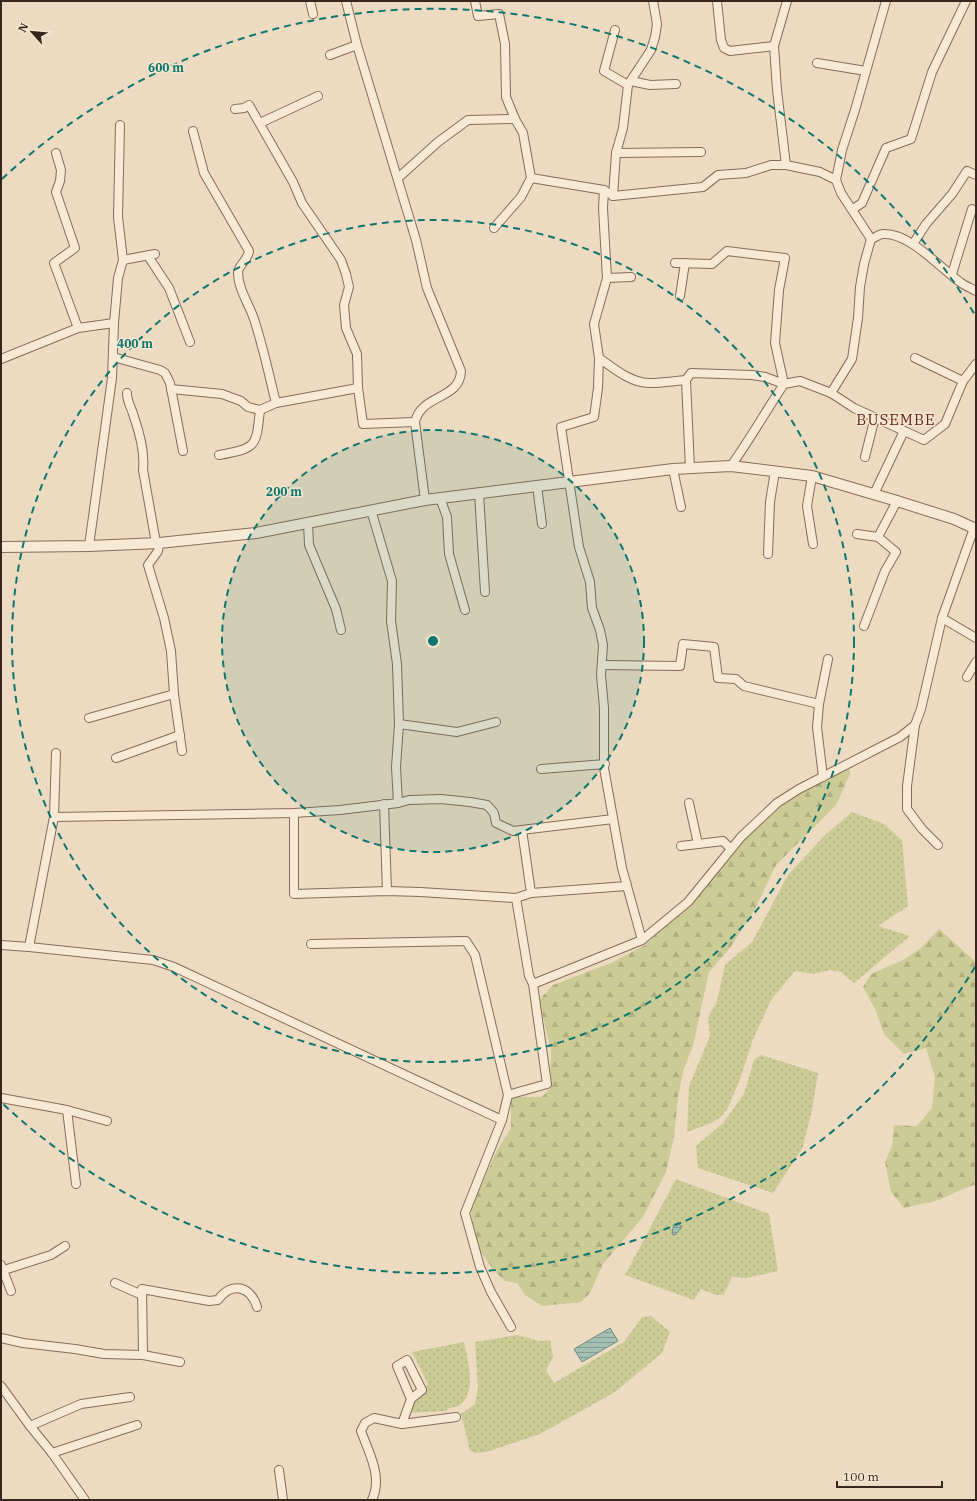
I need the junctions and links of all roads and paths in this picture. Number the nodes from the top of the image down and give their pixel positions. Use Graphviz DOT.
graph roads {
  1 [pos="310,1"];
  2 [pos="346,1"];
  3 [pos="476,1"];
  4 [pos="653,1"];
  5 [pos="717,1"];
  6 [pos="787,1"];
  7 [pos="886,1"];
  8 [pos="966,1"];
  9 [pos="313,14"];
  10 [pos="615,30"];
  11 [pos="357,45"];
  12 [pos="774,46"];
  13 [pos="330,55"];
  14 [pos="817,63"];
  15 [pos="866,71"];
  16 [pos="630,83"];
  17 [pos="676,84"];
  18 [pos="318,96"];
  19 [pos="235,109"];
  20 [pos="515,119"];
  21 [pos="260,123"];
  22 [pos="120,125"];
  23 [pos="193,131"];
  24 [pos="701,152"];
  25 [pos="56,153"];
  26 [pos="616,153"];
  27 [pos="786,166"];
  28 [pos="976,175"];
  29 [pos="398,178"];
  30 [pos="531,178"];
  31 [pos="836,180"];
  32 [pos="604,190"];
  33 [pos="613,196"];
  34 [pos="852,209"];
  35 [pos="972,209"];
  36 [pos="494,228"];
  37 [pos="871,239"];
  38 [pos="913,244"];
  39 [pos="123,260"];
  40 [pos="675,263"];
  41 [pos="685,263"];
  42 [pos="952,274"];
  43 [pos="632,277"];
  44 [pos="607,278"];
  45 [pos="976,291"];
  46 [pos="680,296"];
  47 [pos="114,324"];
  48 [pos="78,328"];
  49 [pos="190,342"];
  50 [pos="113,357"];
  51 [pos="599,358"];
  52 [pos="915,358"];
  53 [pos="1,360"];
  54 [pos="976,364"];
  55 [pos="686,380"];
  56 [pos="963,381"];
  57 [pos="784,384"];
  58 [pos="358,388"];
  59 [pos="171,389"];
  60 [pos="127,393"];
  61 [pos="831,393"];
  62 [pos="276,403"];
  63 [pos="260,410"];
  64 [pos="875,417"];
  65 [pos="415,422"];
  66 [pos="904,432"];
  67 [pos="183,451"];
  68 [pos="219,455"];
  69 [pos="865,457"];
  70 [pos="731,466"];
  71 [pos="690,469"];
  72 [pos="673,470"];
  73 [pos="775,471"];
  74 [pos="812,476"];
  75 [pos="568,482"];
  76 [pos="538,486"];
  77 [pos="479,493"];
  78 [pos="874,494"];
  79 [pos="440,498"];
  80 [pos="425,500"];
  81 [pos="897,501"];
  82 [pos="681,507"];
  83 [pos="371,510"];
  84 [pos="308,523"];
  85 [pos="542,524"];
  86 [pos="975,529"];
  87 [pos="856,534"];
  88 [pos="878,537"];
  89 [pos="158,543"];
  90 [pos="813,544"];
  91 [pos="89,546"];
  92 [pos="1,547"];
  93 [pos="768,554"];
  94 [pos="485,592"];
  95 [pos="465,610"];
  96 [pos="942,618"];
  97 [pos="864,626"];
  98 [pos="341,630"];
  99 [pos="976,638"];
  100 [pos="828,659"];
  101 [pos="976,662"];
  102 [pos="602,665"];
  103 [pos="967,677"];
  104 [pos="174,694"];
  105 [pos="819,704"];
  106 [pos="89,718"];
  107 [pos="496,722"];
  108 [pos="399,724"];
  109 [pos="915,725"];
  110 [pos="180,736"];
  111 [pos="182,751"];
  112 [pos="56,753"];
  113 [pos="116,758"];
  114 [pos="605,764"];
  115 [pos="541,769"];
  116 [pos="823,777"];
  117 [pos="398,802"];
  118 [pos="689,803"];
  119 [pos="384,804"];
  120 [pos="294,813"];
  121 [pos="54,817"];
  122 [pos="613,819"];
  123 [pos="522,830"];
  124 [pos="698,844"];
  125 [pos="938,845"];
  126 [pos="681,846"];
  127 [pos="731,849"];
  128 [pos="627,886"];
  129 [pos="387,891"];
  130 [pos="531,893"];
  131 [pos="516,898"];
  132 [pos="642,940"];
  133 [pos="311,944"];
  134 [pos="1,945"];
  135 [pos="29,946"];
  136 [pos="533,984"];
  137 [pos="508,1095"];
  138 [pos="1,1098"];
  139 [pos="67,1110"];
  140 [pos="502,1120"];
  141 [pos="108,1121"];
  142 [pos="76,1184"];
  143 [pos="66,1246"];
  144 [pos="2,1267"];
  145 [pos="115,1282"];
  146 [pos="11,1290"];
  147 [pos="142,1295"];
  148 [pos="257,1307"];
  149 [pos="511,1327"];
  150 [pos="1,1338"];
  151 [pos="143,1355"];
  152 [pos="180,1362"];
  153 [pos="1,1386"];
  154 [pos="130,1397"];
  155 [pos="411,1399"];
  156 [pos="456,1417"];
  157 [pos="402,1424"];
  158 [pos="137,1425"];
  159 [pos="30,1426"];
  160 [pos="52,1453"];
  161 [pos="279,1470"];
  162 [pos="85,1500"];
  163 [pos="283,1500"];
  164 [pos="372,1500"];
  1 -- 9 [label="street"];
  2 -- 11 [label="street"];
  3 -- 20 [label="street"];
  4 -- 16 [label="street"];
  5 -- 12 [label="street"];
  6 -- 12 [label="street"];
  7 -- 15 [label="street"];
  8 -- 34 [label="street"];
  10 -- 16 [label="street"];
  11 -- 13 [label="street"];
  11 -- 29 [label="street"];
  12 -- 27 [label="street"];
  14 -- 15 [label="street"];
  15 -- 31 [label="street"];
  16 -- 17 [label="street"];
  16 -- 26 [label="street"];
  18 -- 21 [label="street"];
  19 -- 21 [label="street"];
  20 -- 29 [label="street"];
  20 -- 30 [label="street"];
  21 -- 58 [label="street"];
  22 -- 39 [label="street"];
  23 -- 62 [label="street"];
  24 -- 26 [label="street"];
  25 -- 48 [label="street"];
  26 -- 33 [label="street"];
  27 -- 31 [label="street"];
  27 -- 33 [label="street"];
  28 -- 38 [label="street"];
  29 -- 65 [label="street"];
  30 -- 32 [label="street"];
  30 -- 36 [label="street"];
  31 -- 34 [label="street"];
  32 -- 33 [label="street"];
  32 -- 44 [label="street"];
  34 -- 37 [label="street"];
  35 -- 42 [label="street"];
  37 -- 38 [label="street"];
  37 -- 61 [label="street"];
  38 -- 42 [label="street"];
  39 -- 47 [label="street"];
  39 -- 49 [label="street"];
  40 -- 41 [label="street"];
  41 -- 46 [label="street"];
  41 -- 57 [label="street"];
  42 -- 45 [label="street"];
  43 -- 44 [label="street"];
  44 -- 51 [label="street"];
  47 -- 48 [label="street"];
  47 -- 50 [label="street"];
  48 -- 53 [label="street"];
  50 -- 59 [label="street"];
  50 -- 91 [label="street"];
  51 -- 55 [label="street"];
  51 -- 75 [label="street"];
  52 -- 56 [label="street"];
  54 -- 56 [label="street"];
  55 -- 57 [label="street"];
  55 -- 71 [label="street"];
  56 -- 66 [label="street"];
  57 -- 61 [label="street"];
  57 -- 70 [label="street"];
  58 -- 62 [label="street"];
  58 -- 65 [label="street"];
  59 -- 63 [label="street"];
  59 -- 67 [label="street"];
  60 -- 89 [label="street"];
  61 -- 64 [label="street"];
  62 -- 63 [label="street"];
  63 -- 68 [label="street"];
  64 -- 66 [label="street"];
  64 -- 69 [label="street"];
  65 -- 80 [label="street"];
  66 -- 78 [label="street"];
  70 -- 71 [label="street"];
  70 -- 73 [label="street"];
  71 -- 72 [label="street"];
  72 -- 75 [label="street"];
  72 -- 82 [label="street"];
  73 -- 74 [label="street"];
  73 -- 93 [label="street"];
  74 -- 78 [label="street"];
  74 -- 90 [label="street"];
  75 -- 76 [label="street"];
  75 -- 102 [label="street"];
  76 -- 77 [label="street"];
  76 -- 85 [label="street"];
  77 -- 79 [label="street"];
  77 -- 94 [label="street"];
  78 -- 81 [label="street"];
  79 -- 80 [label="street"];
  79 -- 95 [label="street"];
  80 -- 83 [label="street"];
  81 -- 86 [label="street"];
  81 -- 88 [label="street"];
  83 -- 84 [label="street"];
  83 -- 108 [label="street"];
  84 -- 89 [label="street"];
  84 -- 98 [label="street"];
  86 -- 96 [label="street"];
  87 -- 88 [label="street"];
  88 -- 97 [label="street"];
  89 -- 91 [label="street"];
  89 -- 104 [label="street"];
  91 -- 92 [label="street"];
  96 -- 99 [label="street"];
  96 -- 109 [label="street"];
  100 -- 105 [label="street"];
  101 -- 103 [label="street"];
  102 -- 105 [label="street"];
  102 -- 114 [label="street"];
  104 -- 106 [label="street"];
  104 -- 110 [label="street"];
  105 -- 116 [label="street"];
  107 -- 108 [label="street"];
  108 -- 117 [label="street"];
  109 -- 116 [label="street"];
  109 -- 125 [label="street"];
  110 -- 111 [label="street"];
  110 -- 113 [label="street"];
  112 -- 121 [label="street"];
  114 -- 115 [label="street"];
  114 -- 122 [label="street"];
  116 -- 127 [label="street"];
  117 -- 119 [label="street"];
  117 -- 123 [label="street"];
  118 -- 124 [label="street"];
  119 -- 120 [label="street"];
  119 -- 129 [label="street"];
  120 -- 121 [label="street"];
  120 -- 129 [label="street"];
  121 -- 135 [label="street"];
  122 -- 123 [label="street"];
  122 -- 128 [label="street"];
  123 -- 130 [label="street"];
  124 -- 126 [label="street"];
  124 -- 127 [label="street"];
  127 -- 132 [label="street"];
  128 -- 130 [label="street"];
  128 -- 132 [label="street"];
  129 -- 131 [label="street"];
  130 -- 131 [label="street"];
  131 -- 136 [label="street"];
  132 -- 136 [label="street"];
  133 -- 137 [label="street"];
  134 -- 135 [label="street"];
  135 -- 140 [label="street"];
  136 -- 137 [label="street"];
  137 -- 140 [label="street"];
  138 -- 139 [label="street"];
  139 -- 141 [label="street"];
  139 -- 142 [label="street"];
  140 -- 149 [label="street"];
  143 -- 144 [label="street"];
  144 -- 146 [label="street"];
  145 -- 147 [label="street"];
  147 -- 148 [label="street"];
  147 -- 151 [label="street"];
  150 -- 151 [label="street"];
  151 -- 152 [label="street"];
  153 -- 159 [label="street"];
  154 -- 159 [label="street"];
  155 -- 157 [label="street"];
  156 -- 157 [label="street"];
  157 -- 164 [label="street"];
  158 -- 160 [label="street"];
  159 -- 160 [label="street"];
  160 -- 162 [label="street"];
  161 -- 163 [label="street"];
}
